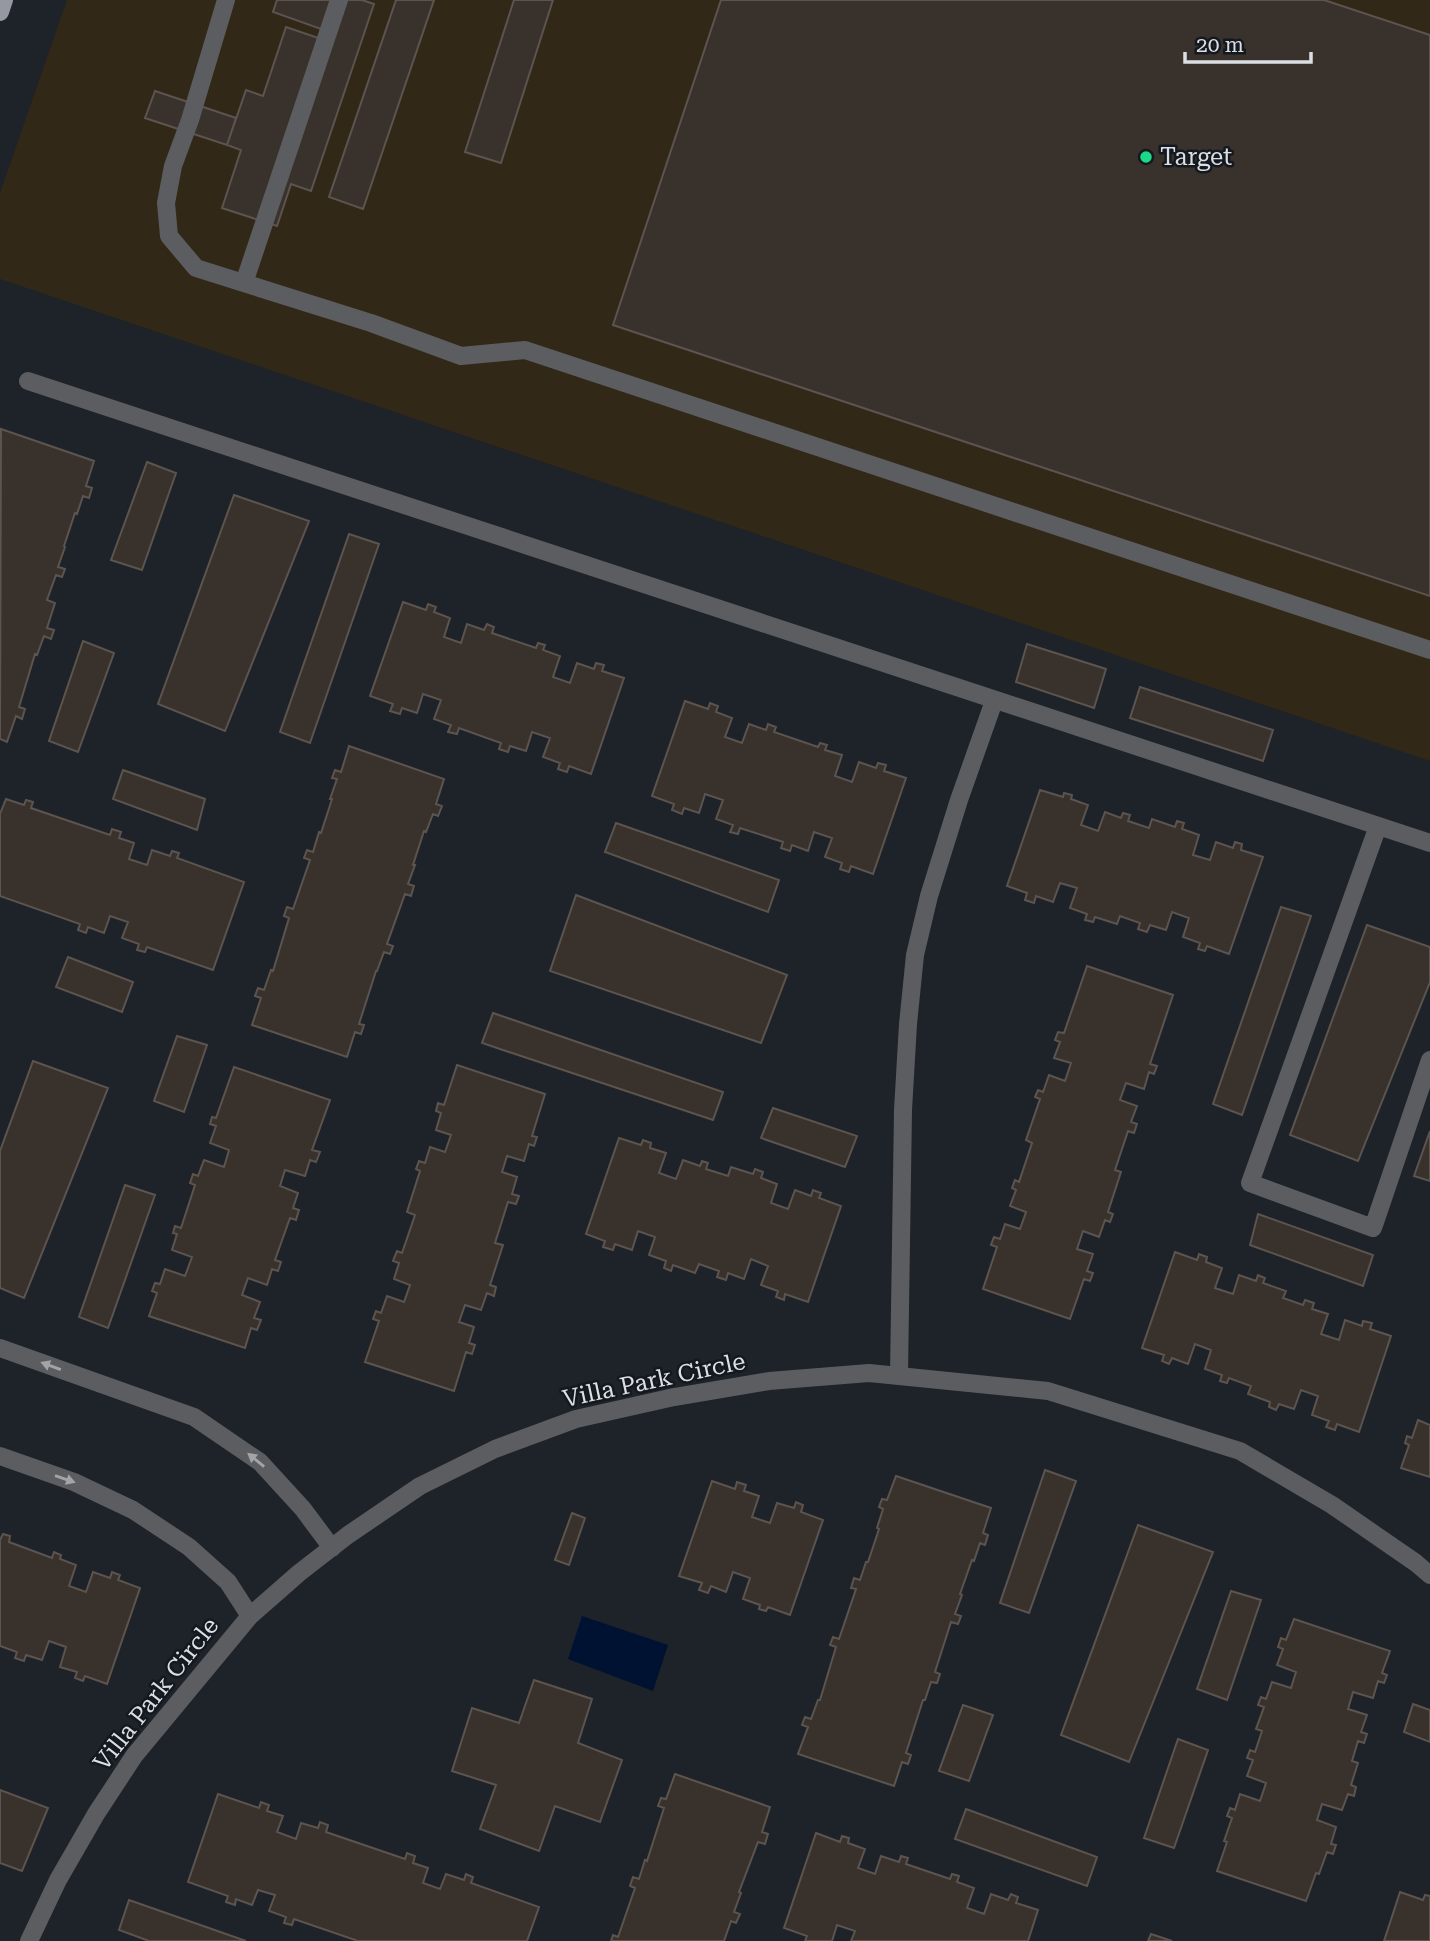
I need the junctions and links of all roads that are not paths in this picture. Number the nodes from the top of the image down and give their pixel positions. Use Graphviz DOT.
graph roads {
  1 [pos="4,0"];
  2 [pos="226,0"];
  3 [pos="339,0"];
  4 [pos="0,12"];
  5 [pos="244,283"];
  6 [pos="28,382"];
  7 [pos="1430,650"];
  8 [pos="994,701"];
  9 [pos="1378,826"];
  10 [pos="1430,843"];
  11 [pos="1430,1060"];
  12 [pos="0,1348"];
  13 [pos="899,1375"];
  14 [pos="0,1456"];
  15 [pos="332,1548"];
  16 [pos="1430,1575"];
  17 [pos="250,1616"];
  18 [pos="31,1941"];
  1 -- 4 [label="main road"];
  2 -- 5 [label="lane"];
  3 -- 5 [label="lane"];
  5 -- 7 [label="lane"];
  6 -- 8 [label="lane"];
  8 -- 9 [label="lane"];
  8 -- 13 [label="lane"];
  9 -- 10 [label="lane"];
  9 -- 11 [label="lane"];
  15 -- 12 [label="lane, one-way"];
  13 -- 15 [label="lane, Villa Park Circle"];
  13 -- 16 [label="lane, Villa Park Circle"];
  14 -- 17 [label="lane, one-way"];
  15 -- 17 [label="lane, Villa Park Circle"];
  17 -- 18 [label="lane, Villa Park Circle"];
}
